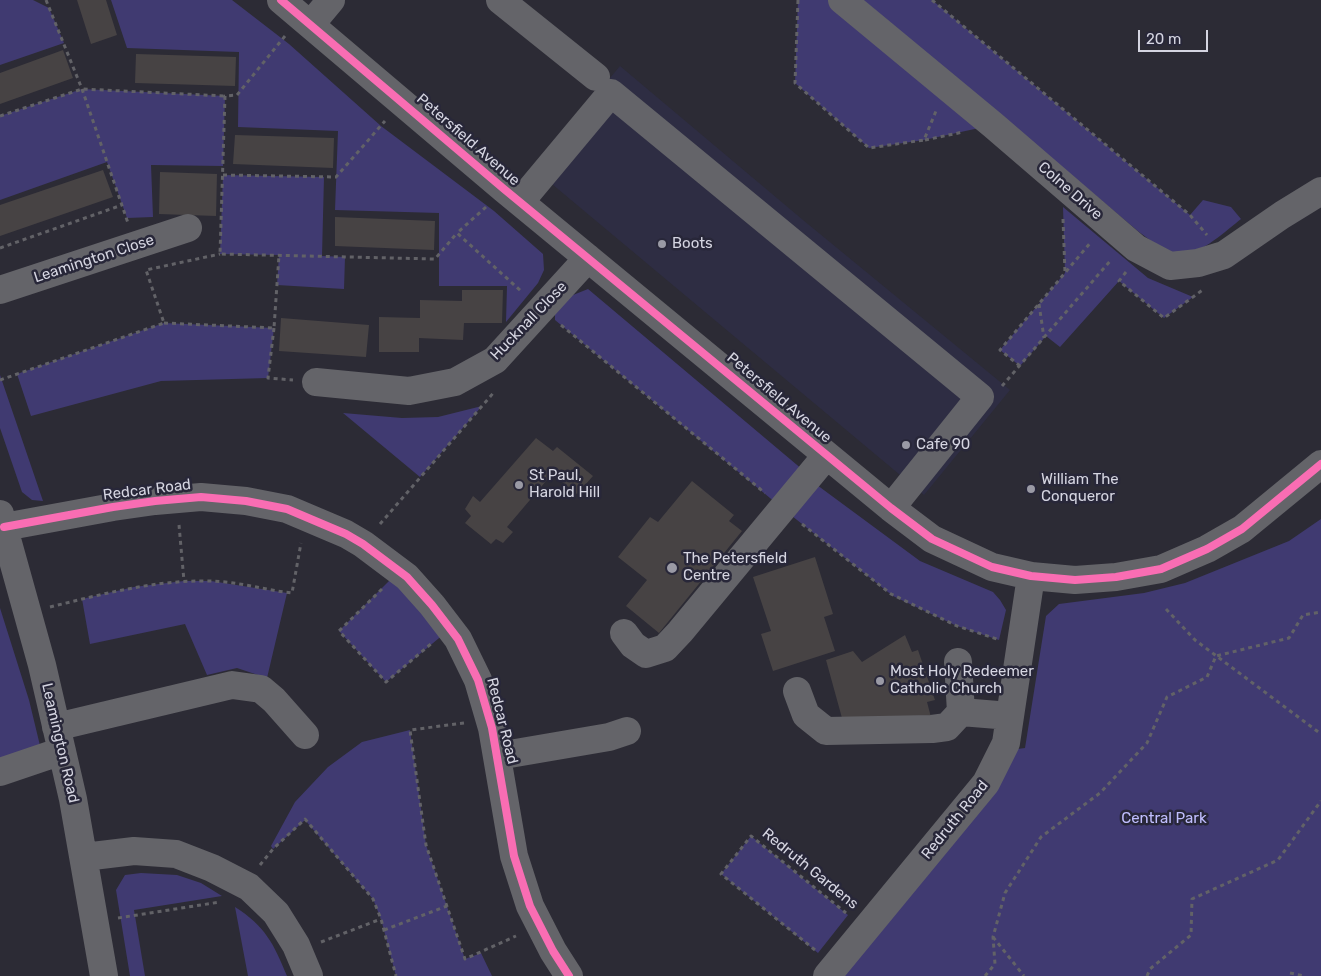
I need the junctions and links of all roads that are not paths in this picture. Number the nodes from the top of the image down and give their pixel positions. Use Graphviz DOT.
graph roads {
  1 [pos="331,0"];
  2 [pos="500,0"];
  3 [pos="842,0"];
  4 [pos="298,14"];
  5 [pos="596,77"];
  6 [pos="1321,191"];
  7 [pos="512,196"];
  8 [pos="188,228"];
  9 [pos="588,258"];
  10 [pos="0,290"];
  11 [pos="316,382"];
  12 [pos="826,456"];
  13 [pos="1321,464"];
  14 [pos="891,508"];
  15 [pos="2,521"];
  16 [pos="1031,576"];
  17 [pos="624,633"];
  18 [pos="958,662"];
  19 [pos="797,691"];
  20 [pos="961,712"];
  21 [pos="1010,716"];
  22 [pos="627,731"];
  23 [pos="305,735"];
  24 [pos="59,739"];
  25 [pos="498,756"];
  26 [pos="0,772"];
  27 [pos="84,857"];
  28 [pos="831,971"];
  29 [pos="104,976"];
  30 [pos="310,976"];
  31 [pos="569,976"];
  1 -- 4 [label="street"];
  2 -- 5 [label="street"];
  3 -- 6 [label="street, Colne Drive"];
  4 -- 7 [label="street, Petersfield Avenue"];
  7 -- 9 [label="street, Petersfield Avenue"];
  7 -- 14 [label="street"];
  8 -- 10 [label="street, Leamington Close"];
  9 -- 11 [label="street, Hucknall Close"];
  9 -- 12 [label="street, Petersfield Avenue"];
  12 -- 14 [label="street, Petersfield Avenue"];
  12 -- 17 [label="street"];
  13 -- 16 [label="street, Petersfield Avenue"];
  14 -- 16 [label="street, Petersfield Avenue"];
  15 -- 24 [label="street, Leamington Road"];
  15 -- 25 [label="street, Redcar Road"];
  16 -- 21 [label="street, Redruth Road"];
  18 -- 20 [label="street"];
  19 -- 20 [label="street"];
  20 -- 21 [label="street"];
  21 -- 28 [label="street, Redruth Road"];
  22 -- 25 [label="street"];
  23 -- 24 [label="street"];
  24 -- 26 [label="street"];
  24 -- 27 [label="street, Leamington Road"];
  25 -- 31 [label="street, Redcar Road"];
  27 -- 29 [label="street, Leamington Road"];
  27 -- 30 [label="street"];
}
